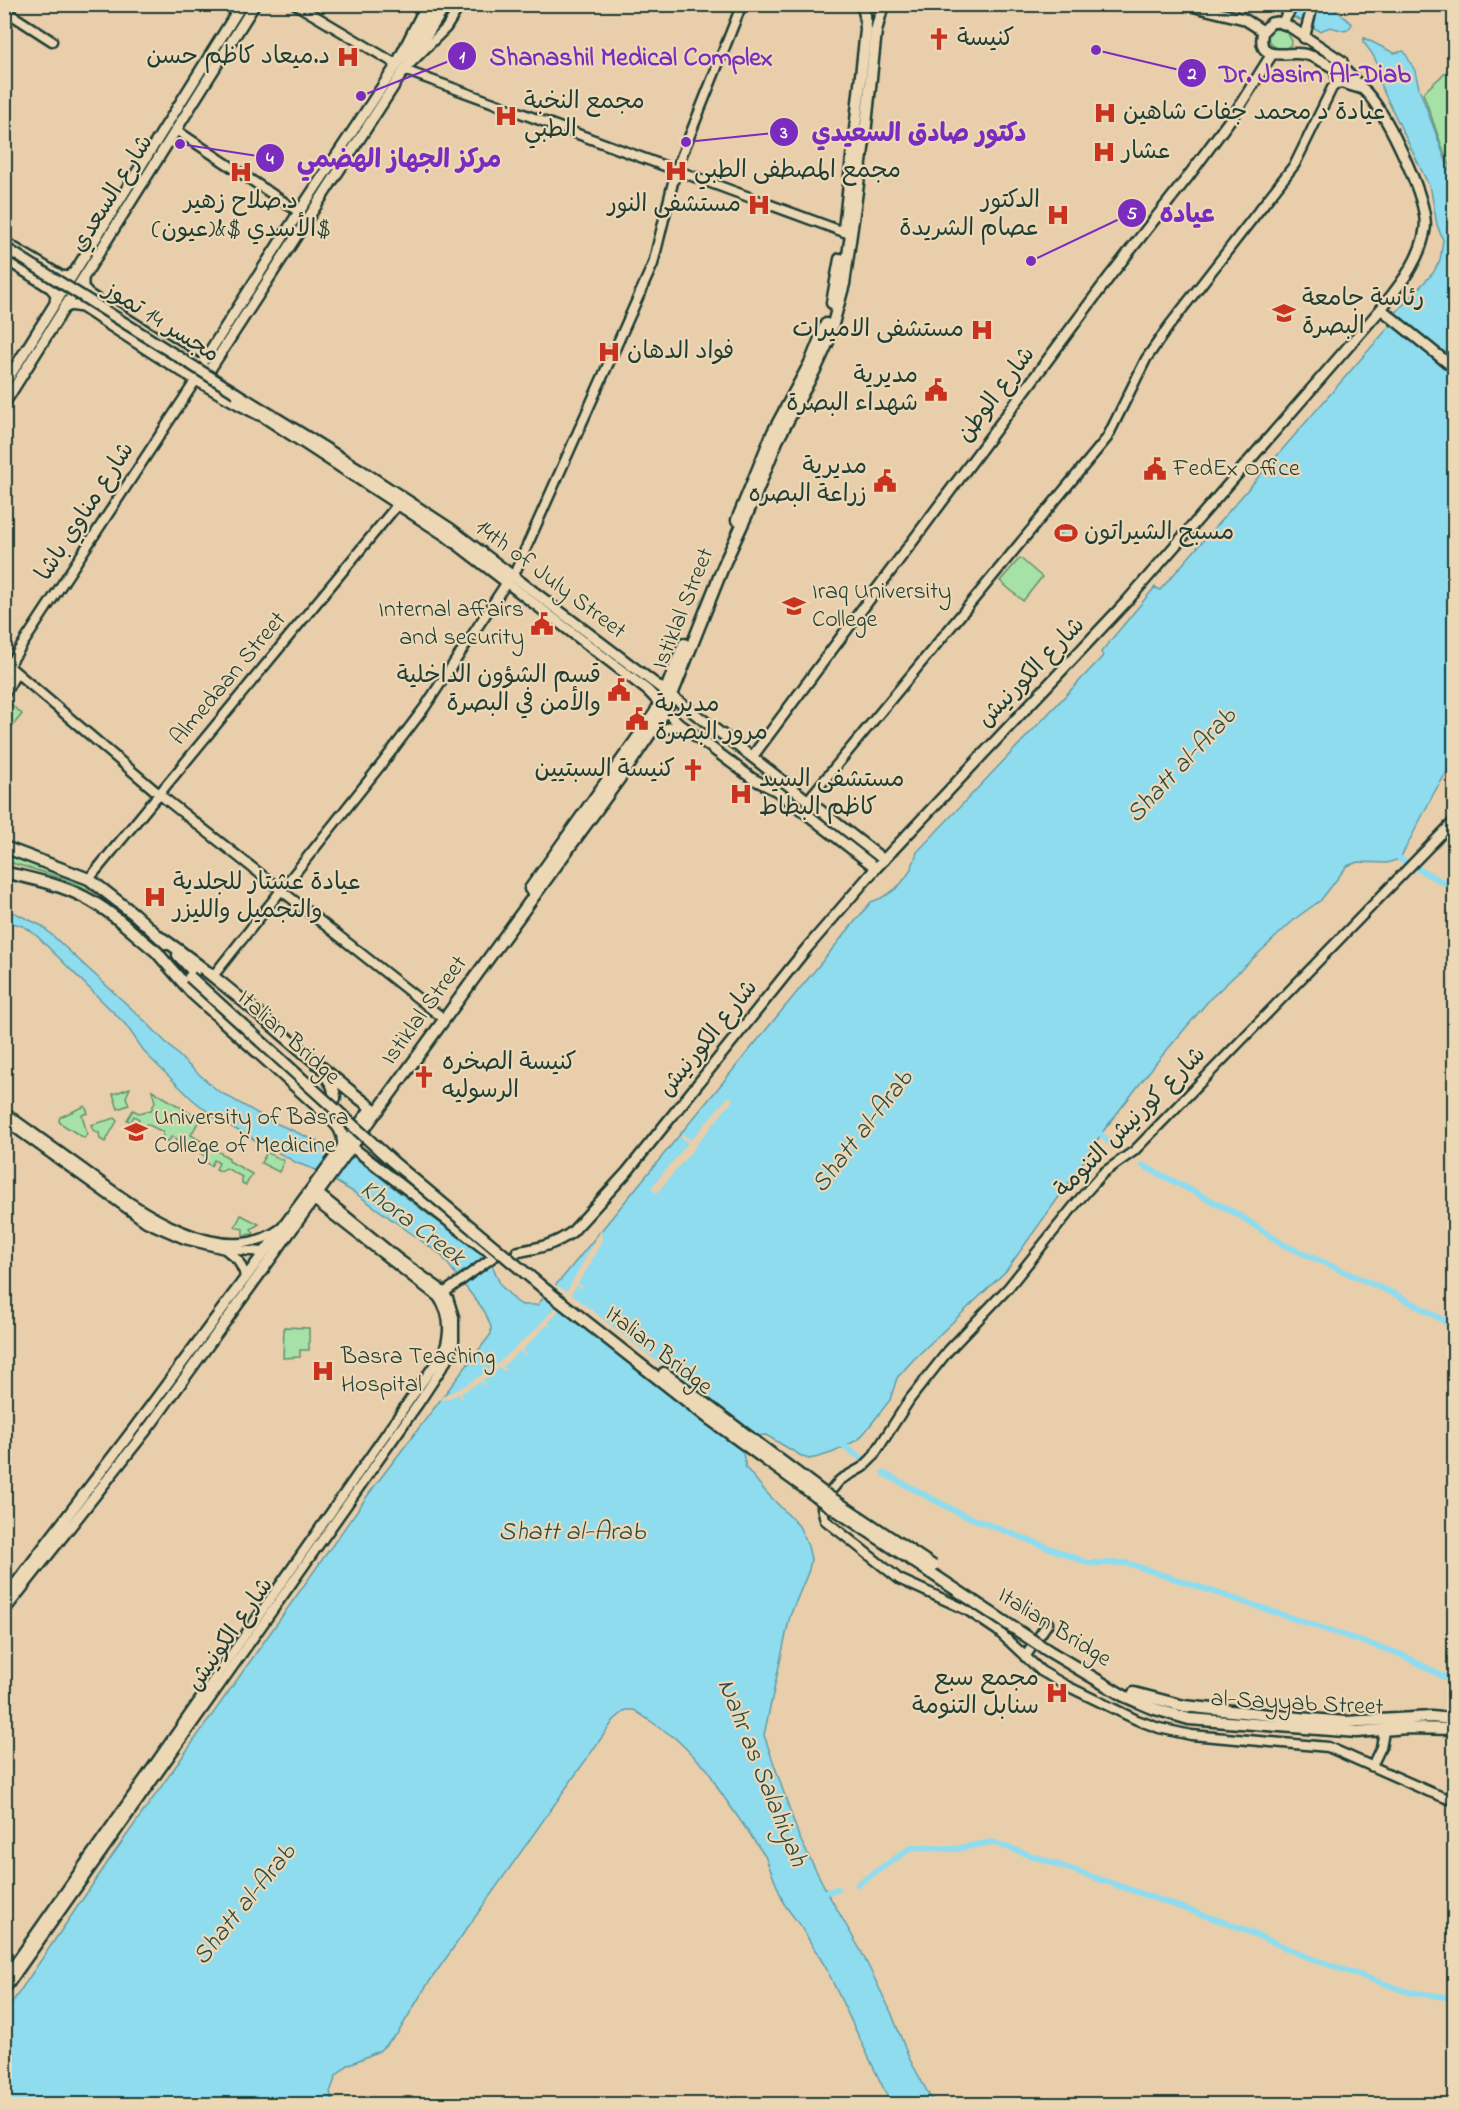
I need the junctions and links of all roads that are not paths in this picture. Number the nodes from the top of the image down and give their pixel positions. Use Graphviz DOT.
graph roads {
  1 [pos="242,4"];
  2 [pos="255,4"];
  3 [pos="295,4"];
  4 [pos="426,4"];
  5 [pos="437,4"];
  6 [pos="447,4"];
  7 [pos="461,4"];
  8 [pos="742,4"];
  9 [pos="862,4"];
  10 [pos="883,4"];
  11 [pos="1184,4"];
  12 [pos="1294,4"];
  13 [pos="1313,4"];
  14 [pos="4,10"];
  15 [pos="1285,20"];
  16 [pos="1263,31"];
  17 [pos="1304,38"];
  18 [pos="52,42"];
  19 [pos="1272,54"];
  20 [pos="400,67"];
  21 [pos="1339,68"];
  22 [pos="1337,84"];
  23 [pos="1364,90"];
  24 [pos="176,130"];
  25 [pos="675,170"];
  26 [pos="299,212"];
  27 [pos="308,218"];
  28 [pos="844,232"];
  29 [pos="4,242"];
  30 [pos="4,248"];
  31 [pos="4,253"];
  32 [pos="4,258"];
  33 [pos="81,273"];
  34 [pos="58,275"];
  35 [pos="51,288"];
  36 [pos="88,294"];
  37 [pos="59,307"];
  38 [pos="82,307"];
  39 [pos="1381,309"];
  40 [pos="206,366"];
  41 [pos="1455,368"];
  42 [pos="196,380"];
  43 [pos="4,385"];
  44 [pos="235,395"];
  45 [pos="4,404"];
  46 [pos="263,414"];
  47 [pos="398,504"];
  48 [pos="510,579"];
  49 [pos="6,665"];
  50 [pos="677,670"];
  51 [pos="17,678"];
  52 [pos="650,680"];
  53 [pos="4,695"];
  54 [pos="666,700"];
  55 [pos="686,707"];
  56 [pos="681,725"];
  57 [pos="652,732"];
  58 [pos="752,757"];
  59 [pos="159,794"];
  60 [pos="807,801"];
  61 [pos="1455,821"];
  62 [pos="4,847"];
  63 [pos="884,860"];
  64 [pos="876,868"];
  65 [pos="4,872"];
  66 [pos="89,879"];
  67 [pos="282,892"];
  68 [pos="163,939"];
  69 [pos="154,949"];
  70 [pos="192,975"];
  71 [pos="213,976"];
  72 [pos="439,1015"];
  73 [pos="321,1068"];
  74 [pos="315,1103"];
  75 [pos="374,1110"];
  76 [pos="4,1112"];
  77 [pos="4,1120"];
  78 [pos="347,1148"];
  79 [pos="323,1180"];
  80 [pos="316,1196"];
  81 [pos="282,1227"];
  82 [pos="225,1249"];
  83 [pos="517,1252"];
  84 [pos="268,1255"];
  85 [pos="493,1258"];
  86 [pos="245,1279"];
  87 [pos="460,1282"];
  88 [pos="441,1295"];
  89 [pos="452,1306"];
  90 [pos="117,1449"];
  91 [pos="126,1456"];
  92 [pos="830,1492"];
  93 [pos="822,1507"];
  94 [pos="4,1599"];
  95 [pos="4,1611"];
  96 [pos="1048,1623"];
  97 [pos="1025,1657"];
  98 [pos="1142,1700"];
  99 [pos="1455,1719"];
  100 [pos="1455,1729"];
  101 [pos="1384,1731"];
  102 [pos="1372,1766"];
  103 [pos="1455,1801"];
  104 [pos="4,1979"];
  105 [pos="4,1990"];
  1 -- 33 [label="main road, شارع السعدي"];
  2 -- 24 [label="main road, شارع السعدي"];
  3 -- 20 [label="street"];
  4 -- 20 [label="street"];
  5 -- 20 [label="main road"];
  6 -- 20 [label="main road"];
  7 -- 20 [label="street"];
  8 -- 25 [label="street"];
  9 -- 28 [label="main road, Istiklal Street"];
  10 -- 50 [label="main road, Istiklal Street"];
  11 -- 16 [label="main road"];
  12 -- 15 [label="main road"];
  13 -- 17 [label="main road"];
  14 -- 18 [label="street"];
  15 -- 16 [label="main road"];
  15 -- 17 [label="main road"];
  16 -- 19 [label="main road"];
  17 -- 21 [label="main road, شارع الكورنيش"];
  19 -- 21 [label="main road"];
  19 -- 58 [label="main road, شارع الوطن"];
  20 -- 25 [label="street"];
  20 -- 26 [label="main road"];
  20 -- 27 [label="main road"];
  21 -- 22 [label="street"];
  21 -- 23 [label="main road, شارع الكورنيش"];
  22 -- 23 [label="street"];
  22 -- 60 [label="street"];
  23 -- 39 [label="main road, شارع الكورنيش"];
  24 -- 26 [label="street"];
  24 -- 33 [label="main road, شارع السعدي"];
  25 -- 28 [label="street"];
  25 -- 48 [label="street"];
  26 -- 27 [label="main road"];
  26 -- 40 [label="main road"];
  27 -- 40 [label="main road"];
  28 -- 50 [label="main road, Istiklal Street"];
  29 -- 34 [label="main road"];
  30 -- 44 [label="main road, مجسر 14 تموز, bridge"];
  31 -- 44 [label="main road, مجسر 14 تموز, bridge"];
  32 -- 35 [label="main road"];
  33 -- 34 [label="main road"];
  33 -- 36 [label="main road"];
  33 -- 37 [label="main road, شارع السعدي"];
  34 -- 35 [label="main road"];
  35 -- 37 [label="main road"];
  36 -- 38 [label="main road"];
  36 -- 40 [label="main road"];
  37 -- 38 [label="main road"];
  37 -- 43 [label="main road, شارع السعدي"];
  37 -- 45 [label="main road, شارع السعدي"];
  38 -- 42 [label="main road"];
  39 -- 41 [label="main road"];
  39 -- 63 [label="main road, شارع الكورنيش"];
  40 -- 46 [label="main road"];
  42 -- 46 [label="main road"];
  42 -- 49 [label="street, شارع مناوي باشا"];
  44 -- 46 [label="main road, 14th of July Street"];
  46 -- 47 [label="main road, 14th of July Street"];
  46 -- 48 [label="main road, 14th of July Street"];
  47 -- 48 [label="main road, 14th of July Street"];
  47 -- 59 [label="street, Almedaan Street"];
  48 -- 52 [label="main road, 14th of July Street"];
  48 -- 54 [label="main road, 14th of July Street"];
  48 -- 67 [label="street"];
  49 -- 51 [label="street, شارع مناوي باشا"];
  50 -- 52 [label="main road"];
  50 -- 54 [label="main road, Istiklal Street"];
  50 -- 55 [label="main road"];
  51 -- 53 [label="street"];
  51 -- 59 [label="street"];
  52 -- 54 [label="main road, 14th of July Street"];
  54 -- 55 [label="main road, 14th of July Street"];
  54 -- 56 [label="main road, 14th of July Street"];
  54 -- 57 [label="main road, Istiklal Street"];
  54 -- 72 [label="main road, Istiklal Street"];
  55 -- 58 [label="main road, 14th of July Street"];
  56 -- 57 [label="main road"];
  56 -- 64 [label="main road, 14th of July Street"];
  57 -- 75 [label="main road, Istiklal Street"];
  58 -- 60 [label="main road, 14th of July Street"];
  59 -- 66 [label="street, Almedaan Street"];
  59 -- 67 [label="street"];
  60 -- 63 [label="main road, 14th of July Street"];
  61 -- 92 [label="street, شارع كورنيش التنومة"];
  62 -- 66 [label="main road"];
  63 -- 64 [label="main road, شارع الكورنيش"];
  64 -- 83 [label="main road, شارع الكورنيش"];
  65 -- 69 [label="main road"];
  66 -- 68 [label="main road"];
  67 -- 71 [label="street"];
  67 -- 72 [label="street"];
  68 -- 70 [label="main road"];
  68 -- 71 [label="main road"];
  69 -- 70 [label="main road"];
  69 -- 74 [label="main road"];
  70 -- 98 [label="main road, Italian Bridge, bridge"];
  71 -- 73 [label="main road"];
  72 -- 75 [label="main road, Istiklal Street"];
  73 -- 74 [label="main road"];
  73 -- 75 [label="main road"];
  74 -- 78 [label="main road"];
  75 -- 78 [label="main road, Istiklal Street"];
  76 -- 81 [label="street"];
  77 -- 82 [label="street"];
  78 -- 79 [label="main road, Istiklal Street"];
  78 -- 85 [label="main road"];
  79 -- 80 [label="main road"];
  79 -- 81 [label="main road"];
  80 -- 84 [label="main road"];
  80 -- 88 [label="street"];
  81 -- 84 [label="main road"];
  82 -- 84 [label="street"];
  82 -- 86 [label="street"];
  84 -- 86 [label="main road"];
  84 -- 91 [label="main road"];
  85 -- 87 [label="street"];
  86 -- 90 [label="main road"];
  87 -- 88 [label="street"];
  87 -- 89 [label="street"];
  88 -- 89 [label="street, شارع الكونيش"];
  88 -- 104 [label="street, شارع الكونيش"];
  89 -- 105 [label="street, شارع الكونيش"];
  90 -- 91 [label="main road"];
  90 -- 94 [label="main road"];
  91 -- 95 [label="main road"];
  93 -- 97 [label="street"];
  96 -- 97 [label="street"];
  97 -- 102 [label="street"];
  98 -- 99 [label="main road, al-Sayyab Street"];
  98 -- 101 [label="main road, al-Sayyab Street"];
  100 -- 101 [label="main road, al-Sayyab Street"];
  101 -- 102 [label="street"];
  102 -- 103 [label="street"];
}
